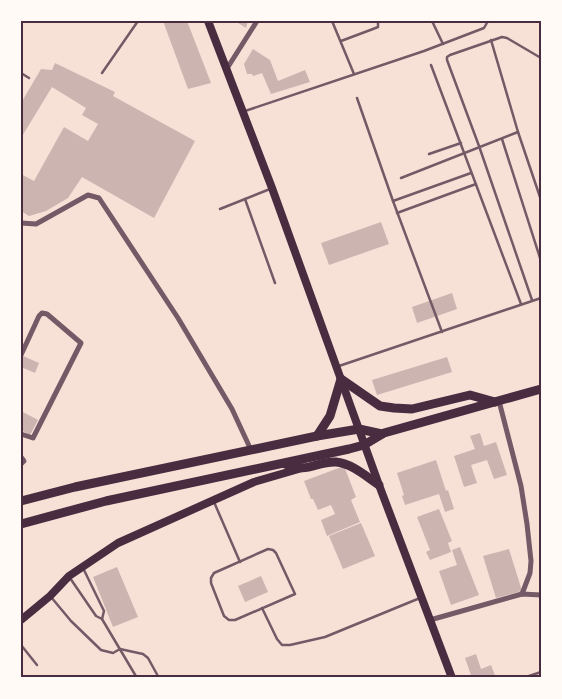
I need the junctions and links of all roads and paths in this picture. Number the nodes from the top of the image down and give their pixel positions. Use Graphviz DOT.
graph roads {
  1 [pos="138,21"];
  2 [pos="208,21"];
  3 [pos="256,21"];
  4 [pos="332,21"];
  5 [pos="378,21"];
  6 [pos="432,21"];
  7 [pos="488,21"];
  8 [pos="491,40"];
  9 [pos="341,41"];
  10 [pos="443,44"];
  11 [pos="541,58"];
  12 [pos="432,66"];
  13 [pos="226,71"];
  14 [pos="102,72"];
  15 [pos="21,73"];
  16 [pos="354,74"];
  17 [pos="29,78"];
  18 [pos="357,98"];
  19 [pos="242,111"];
  20 [pos="518,132"];
  21 [pos="502,139"];
  22 [pos="461,143"];
  23 [pos="479,146"];
  24 [pos="465,153"];
  25 [pos="429,154"];
  26 [pos="471,173"];
  27 [pos="401,178"];
  28 [pos="476,184"];
  29 [pos="272,188"];
  30 [pos="245,199"];
  31 [pos="541,200"];
  32 [pos="393,201"];
  33 [pos="220,209"];
  34 [pos="397,213"];
  35 [pos="21,223"];
  36 [pos="541,261"];
  37 [pos="275,283"];
  38 [pos="541,298"];
  39 [pos="532,300"];
  40 [pos="522,304"];
  41 [pos="442,332"];
  42 [pos="21,355"];
  43 [pos="336,367"];
  44 [pos="341,380"];
  45 [pos="541,389"];
  46 [pos="497,402"];
  47 [pos="359,429"];
  48 [pos="21,434"];
  49 [pos="382,434"];
  50 [pos="318,436"];
  51 [pos="364,445"];
  52 [pos="251,450"];
  53 [pos="21,457"];
  54 [pos="21,464"];
  55 [pos="285,464"];
  56 [pos="302,468"];
  57 [pos="379,485"];
  58 [pos="213,500"];
  59 [pos="21,501"];
  60 [pos="21,524"];
  61 [pos="240,562"];
  62 [pos="82,566"];
  63 [pos="69,576"];
  64 [pos="522,594"];
  65 [pos="541,595"];
  66 [pos="50,596"];
  67 [pos="422,598"];
  68 [pos="262,608"];
  69 [pos="102,619"];
  70 [pos="21,620"];
  71 [pos="430,620"];
  72 [pos="21,645"];
  73 [pos="120,649"];
  74 [pos="37,665"];
  75 [pos="541,672"];
  76 [pos="137,678"];
  77 [pos="159,678"];
  78 [pos="452,678"];
  79 [pos="523,678"];
  1 -- 14 [label="lane"];
  2 -- 13 [label="main road"];
  3 -- 13 [label="street"];
  4 -- 9 [label="lane"];
  5 -- 9 [label="lane"];
  6 -- 10 [label="lane"];
  7 -- 10 [label="lane"];
  8 -- 11 [label="lane"];
  8 -- 20 [label="lane"];
  8 -- 23 [label="lane"];
  9 -- 16 [label="lane"];
  10 -- 16 [label="lane"];
  12 -- 22 [label="lane"];
  13 -- 19 [label="main road"];
  15 -- 17 [label="lane"];
  16 -- 19 [label="lane"];
  18 -- 32 [label="lane"];
  19 -- 29 [label="main road"];
  20 -- 21 [label="lane"];
  20 -- 31 [label="lane"];
  21 -- 23 [label="lane"];
  21 -- 36 [label="lane"];
  22 -- 24 [label="lane"];
  22 -- 25 [label="lane"];
  23 -- 24 [label="lane"];
  23 -- 39 [label="lane"];
  24 -- 26 [label="lane"];
  24 -- 27 [label="lane"];
  26 -- 28 [label="lane"];
  26 -- 32 [label="lane"];
  28 -- 34 [label="lane"];
  28 -- 40 [label="lane"];
  29 -- 30 [label="lane"];
  29 -- 43 [label="main road"];
  30 -- 33 [label="lane"];
  30 -- 37 [label="lane"];
  32 -- 34 [label="lane"];
  34 -- 41 [label="lane"];
  35 -- 52 [label="street"];
  38 -- 39 [label="lane"];
  39 -- 40 [label="lane"];
  40 -- 41 [label="lane"];
  41 -- 43 [label="lane"];
  42 -- 48 [label="street"];
  43 -- 44 [label="main road"];
  44 -- 46 [label="main road"];
  44 -- 47 [label="main road"];
  44 -- 50 [label="main road"];
  45 -- 46 [label="main road"];
  46 -- 49 [label="main road"];
  46 -- 64 [label="street"];
  47 -- 49 [label="main road"];
  47 -- 50 [label="main road"];
  47 -- 51 [label="main road"];
  49 -- 51 [label="main road"];
  50 -- 52 [label="main road"];
  51 -- 55 [label="main road"];
  51 -- 57 [label="main road"];
  52 -- 59 [label="main road"];
  53 -- 54 [label="street"];
  55 -- 56 [label="main road"];
  55 -- 60 [label="main road"];
  56 -- 57 [label="main road"];
  56 -- 58 [label="main road"];
  57 -- 67 [label="main road"];
  58 -- 61 [label="lane"];
  58 -- 62 [label="main road"];
  61 -- 68 [label="lane"];
  61 -- 68 [label="lane"];
  62 -- 63 [label="main road"];
  62 -- 69 [label="lane"];
  63 -- 66 [label="main road"];
  63 -- 69 [label="lane"];
  64 -- 65 [label="street"];
  64 -- 71 [label="street"];
  66 -- 70 [label="main road"];
  66 -- 73 [label="lane"];
  67 -- 68 [label="lane"];
  67 -- 71 [label="main road"];
  69 -- 73 [label="lane"];
  71 -- 78 [label="main road"];
  72 -- 74 [label="lane"];
  73 -- 76 [label="lane"];
  73 -- 77 [label="lane"];
  75 -- 79 [label="lane"];
}
